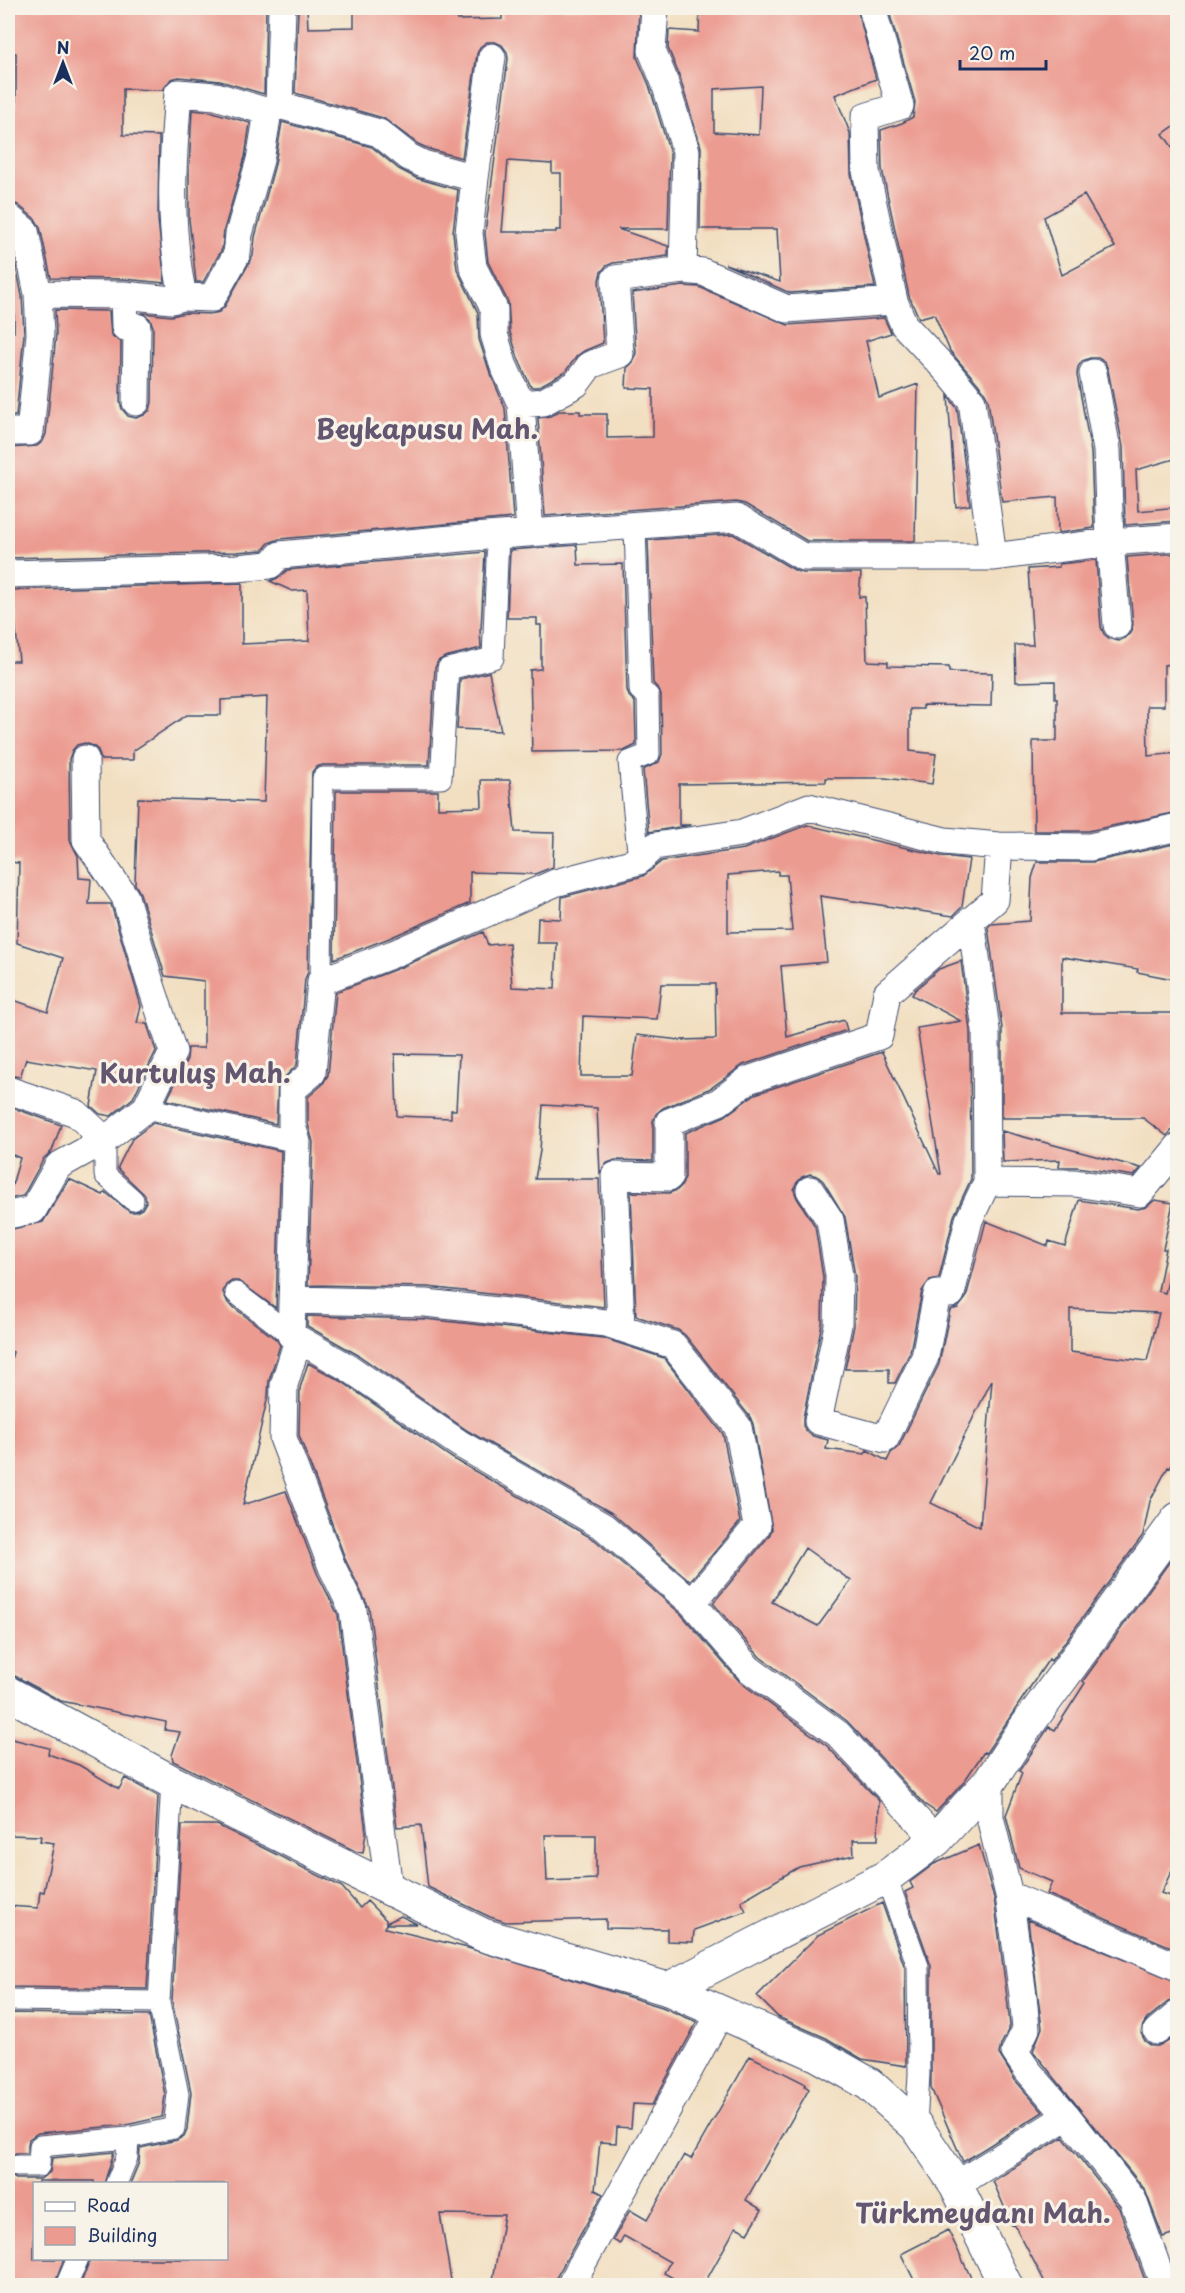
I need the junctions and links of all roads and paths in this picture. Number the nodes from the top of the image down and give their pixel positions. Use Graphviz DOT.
graph roads {
  1 [pos="282,8"];
  2 [pos="655,8"];
  3 [pos="872,8"];
  4 [pos="492,57"];
  5 [pos="273,108"];
  6 [pos="475,178"];
  7 [pos="8,217"];
  8 [pos="683,270"];
  9 [pos="38,294"];
  10 [pos="124,295"];
  11 [pos="183,297"];
  12 [pos="894,301"];
  13 [pos="1093,373"];
  14 [pos="136,402"];
  15 [pos="521,404"];
  16 [pos="8,432"];
  17 [pos="634,526"];
  18 [pos="530,533"];
  19 [pos="498,535"];
  20 [pos="1178,537"];
  21 [pos="1110,542"];
  22 [pos="993,557"];
  23 [pos="8,574"];
  24 [pos="1117,625"];
  25 [pos="85,759"];
  26 [pos="1178,827"];
  27 [pos="999,846"];
  28 [pos="639,861"];
  29 [pos="971,920"];
  30 [pos="321,981"];
  31 [pos="8,1090"];
  32 [pos="146,1108"];
  33 [pos="105,1140"];
  34 [pos="297,1142"];
  35 [pos="1178,1147"];
  36 [pos="987,1182"];
  37 [pos="810,1190"];
  38 [pos="132,1200"];
  39 [pos="8,1215"];
  40 [pos="236,1293"];
  41 [pos="292,1300"];
  42 [pos="621,1328"];
  43 [pos="295,1338"];
  44 [pos="1178,1519"];
  45 [pos="692,1603"];
  46 [pos="8,1693"];
  47 [pos="990,1781"];
  48 [pos="172,1782"];
  49 [pos="936,1840"];
  50 [pos="886,1877"];
  51 [pos="388,1888"];
  52 [pos="1009,1894"];
  53 [pos="1178,1967"];
  54 [pos="668,1989"];
  55 [pos="8,2000"];
  56 [pos="159,2002"];
  57 [pos="721,2012"];
  58 [pos="1178,2014"];
  59 [pos="1157,2031"];
  60 [pos="1066,2116"];
  61 [pos="916,2126"];
  62 [pos="128,2138"];
  63 [pos="17,2166"];
  64 [pos="117,2182"];
  65 [pos="956,2185"];
  66 [pos="78,2260"];
  67 [pos="66,2286"];
  68 [pos="570,2286"];
  69 [pos="1006,2286"];
  70 [pos="1164,2286"];
  1 -- 5 [label="street"];
  2 -- 8 [label="street"];
  3 -- 12 [label="street"];
  4 -- 6 [label="street"];
  5 -- 6 [label="street"];
  5 -- 11 [label="street"];
  5 -- 11 [label="street"];
  6 -- 15 [label="street"];
  7 -- 9 [label="street"];
  8 -- 12 [label="street"];
  8 -- 15 [label="street"];
  9 -- 10 [label="street"];
  9 -- 16 [label="street"];
  10 -- 11 [label="street"];
  10 -- 14 [label="street"];
  12 -- 22 [label="street"];
  13 -- 21 [label="street"];
  15 -- 18 [label="street"];
  17 -- 18 [label="street"];
  17 -- 22 [label="street"];
  17 -- 28 [label="street"];
  18 -- 19 [label="street"];
  19 -- 23 [label="street"];
  19 -- 30 [label="street"];
  20 -- 21 [label="street"];
  21 -- 22 [label="street"];
  21 -- 24 [label="street"];
  25 -- 32 [label="street"];
  26 -- 27 [label="street"];
  27 -- 28 [label="street"];
  27 -- 29 [label="street"];
  28 -- 30 [label="street"];
  29 -- 36 [label="street"];
  29 -- 42 [label="street"];
  30 -- 34 [label="street"];
  31 -- 33 [label="street"];
  32 -- 33 [label="street"];
  32 -- 34 [label="street"];
  33 -- 38 [label="street"];
  33 -- 39 [label="street"];
  34 -- 41 [label="street"];
  35 -- 36 [label="street"];
  36 -- 37 [label="street"];
  40 -- 43 [label="street"];
  41 -- 42 [label="street"];
  41 -- 43 [label="street"];
  42 -- 45 [label="street"];
  43 -- 45 [label="street"];
  43 -- 51 [label="street"];
  44 -- 47 [label="main road"];
  45 -- 49 [label="street"];
  46 -- 48 [label="main road"];
  47 -- 49 [label="main road"];
  47 -- 52 [label="street"];
  48 -- 51 [label="main road"];
  48 -- 56 [label="street"];
  49 -- 50 [label="main road"];
  50 -- 54 [label="main road"];
  50 -- 61 [label="street"];
  51 -- 54 [label="main road"];
  52 -- 53 [label="street"];
  52 -- 60 [label="street"];
  54 -- 57 [label="main road"];
  55 -- 56 [label="street"];
  56 -- 62 [label="street"];
  57 -- 61 [label="main road"];
  57 -- 68 [label="street"];
  58 -- 59 [label="street"];
  60 -- 65 [label="street"];
  60 -- 70 [label="street"];
  61 -- 65 [label="main road"];
  62 -- 63 [label="street"];
  62 -- 64 [label="street"];
  65 -- 69 [label="main road"];
  66 -- 67 [label="street"];
}
